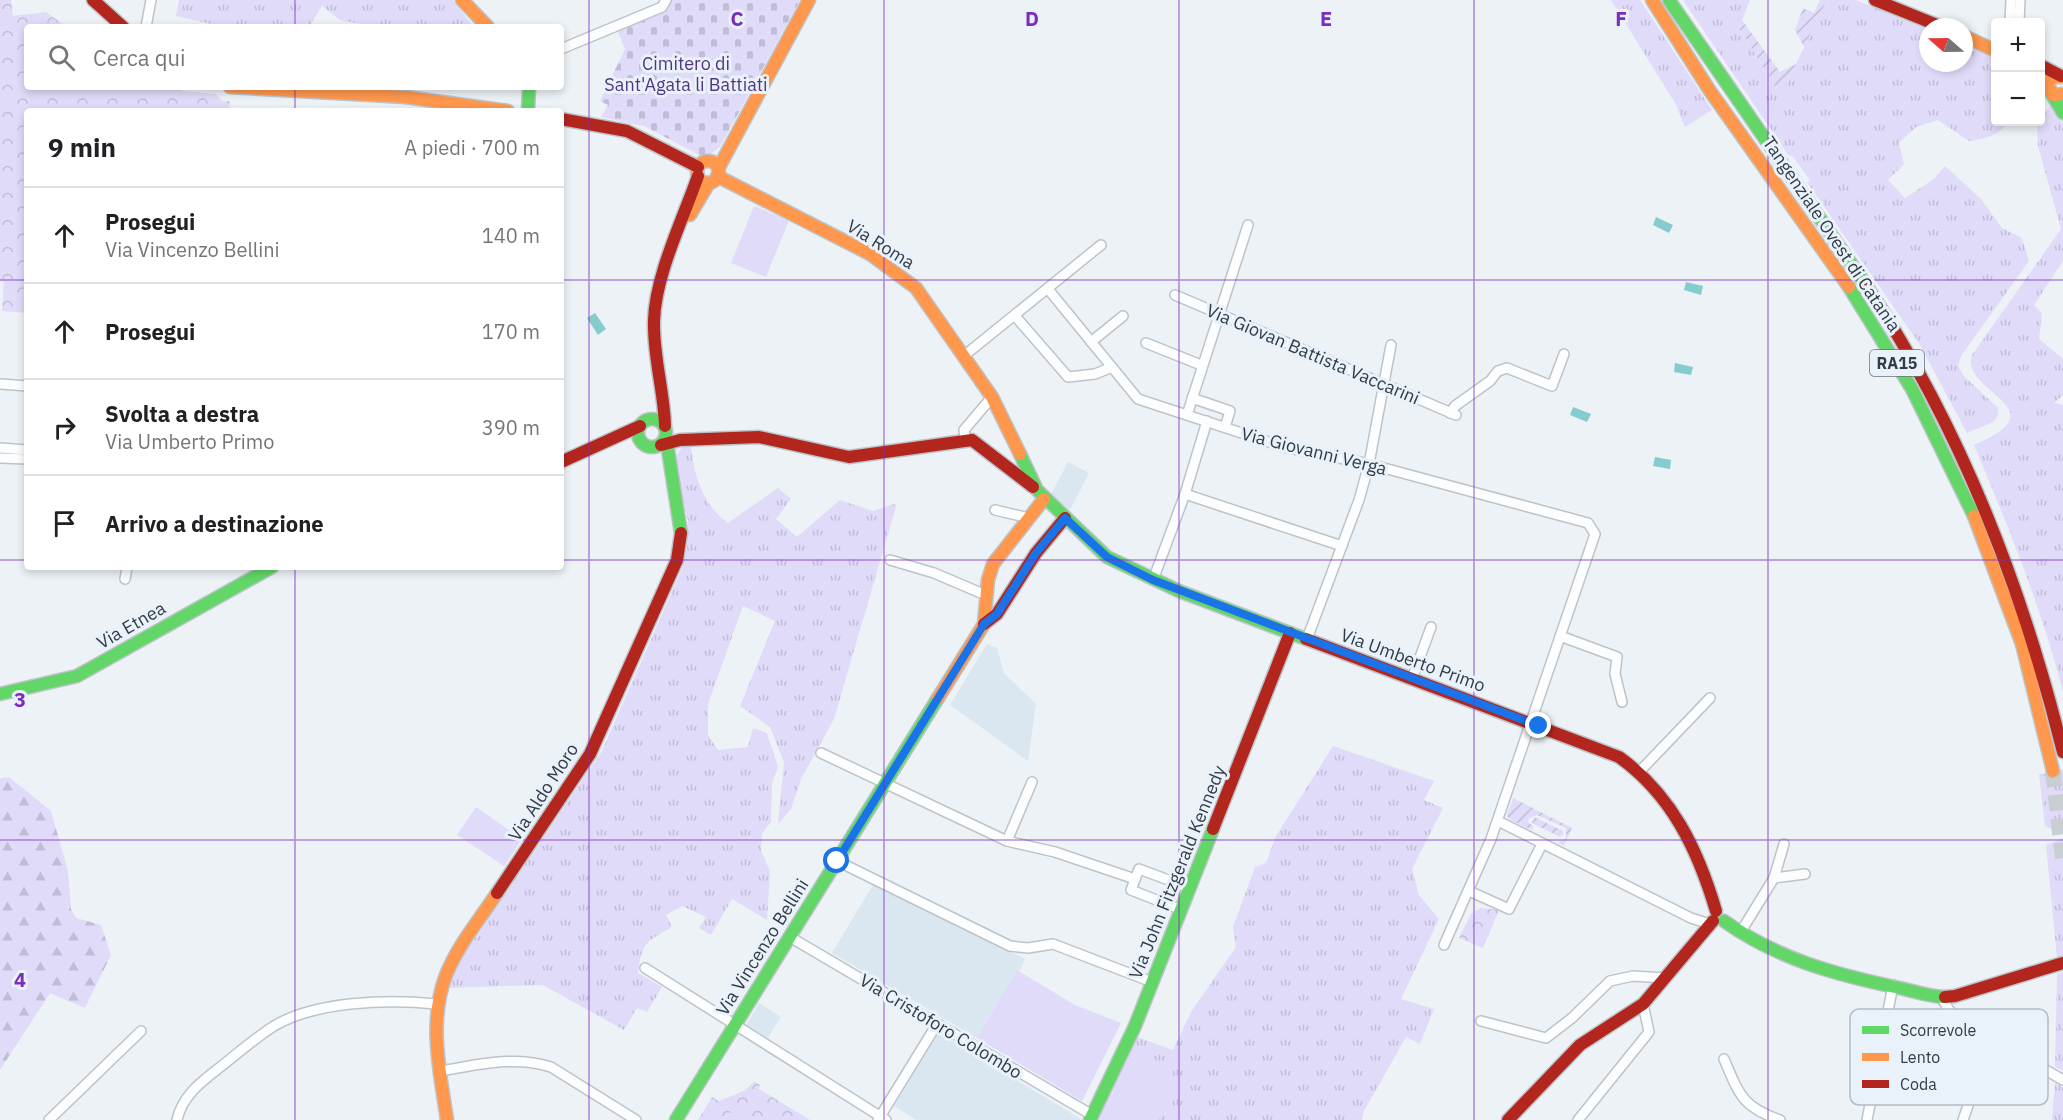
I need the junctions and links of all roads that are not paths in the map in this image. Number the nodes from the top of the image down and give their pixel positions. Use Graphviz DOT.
graph roads {
  1 [pos="93,0"];
  2 [pos="151,0"];
  3 [pos="462,0"];
  4 [pos="666,0"];
  5 [pos="809,0"];
  6 [pos="1652,0"];
  7 [pos="1669,0"];
  8 [pos="1875,0"];
  9 [pos="2012,0"];
  10 [pos="2020,0"];
  11 [pos="1920,18"];
  12 [pos="2010,18"];
  13 [pos="2019,18"];
  14 [pos="120,24"];
  15 [pos="147,24"];
  16 [pos="485,24"];
  17 [pos="1973,39"];
  18 [pos="1991,44"];
  19 [pos="564,48"];
  20 [pos="2045,67"];
  21 [pos="2062,76"];
  22 [pos="282,90"];
  23 [pos="529,90"];
  24 [pos="2054,92"];
  25 [pos="486,108"];
  26 [pos="528,108"];
  27 [pos="2063,113"];
  28 [pos="564,120"];
  29 [pos="708,172"];
  30 [pos="1248,225"];
  31 [pos="1101,244"];
  32 [pos="1048,289"];
  33 [pos="1175,295"];
  34 [pos="1218,315"];
  35 [pos="1015,316"];
  36 [pos="1123,316"];
  37 [pos="1091,342"];
  38 [pos="1146,344"];
  39 [pos="1391,345"];
  40 [pos="1564,354"];
  41 [pos="965,355"];
  42 [pos="1201,365"];
  43 [pos="1112,367"];
  44 [pos="1,384"];
  45 [pos="1384,385"];
  46 [pos="24,386"];
  47 [pos="662,393"];
  48 [pos="992,397"];
  49 [pos="1192,398"];
  50 [pos="1187,415"];
  51 [pos="1207,421"];
  52 [pos="645,422"];
  53 [pos="1225,427"];
  54 [pos="658,440"];
  55 [pos="680,440"];
  56 [pos="969,440"];
  57 [pos="600,446"];
  58 [pos="0,448"];
  59 [pos="24,450"];
  60 [pos="0,458"];
  61 [pos="24,459"];
  62 [pos="564,461"];
  63 [pos="669,462"];
  64 [pos="1369,464"];
  65 [pos="671,478"];
  66 [pos="1185,494"];
  67 [pos="1041,495"];
  68 [pos="995,510"];
  69 [pos="1029,518"];
  70 [pos="1065,518"];
  71 [pos="1342,546"];
  72 [pos="890,560"];
  73 [pos="126,570"];
  74 [pos="267,570"];
  75 [pos="125,579"];
  76 [pos="1153,580"];
  77 [pos="987,598"];
  78 [pos="1001,608"];
  79 [pos="984,624"];
  80 [pos="1431,627"];
  81 [pos="1290,633"];
  82 [pos="1560,636"];
  83 [pos="1307,639"];
  84 [pos="1412,679"];
  85 [pos="0,694"];
  86 [pos="1710,698"];
  87 [pos="1622,702"];
  88 [pos="1530,722"];
  89 [pos="2063,752"];
  90 [pos="821,753"];
  91 [pos="1640,771"];
  92 [pos="2053,771"];
  93 [pos="1032,782"];
  94 [pos="884,785"];
  95 [pos="1498,821"];
  96 [pos="1007,841"];
  97 [pos="1784,844"];
  98 [pos="1546,846"];
  99 [pos="837,861"];
  100 [pos="1805,874"];
  101 [pos="1132,878"];
  102 [pos="1774,878"];
  103 [pos="1190,888"];
  104 [pos="1469,891"];
  105 [pos="1182,910"];
  106 [pos="1716,919"];
  107 [pos="1740,933"];
  108 [pos="790,937"];
  109 [pos="1444,945"];
  110 [pos="2063,963"];
  111 [pos="645,968"];
  112 [pos="1665,978"];
  113 [pos="1152,982"];
  114 [pos="1893,985"];
  115 [pos="1941,997"];
  116 [pos="1643,1004"];
  117 [pos="436,1005"];
  118 [pos="1888,1009"];
  119 [pos="1948,1009"];
  120 [pos="1480,1021"];
  121 [pos="937,1024"];
  122 [pos="734,1026"];
  123 [pos="141,1031"];
  124 [pos="1724,1059"];
  125 [pos="440,1071"];
  126 [pos="2048,1071"];
  127 [pos="2063,1080"];
  128 [pos="1870,1105"];
  129 [pos="1968,1105"];
  130 [pos="1091,1118"];
  131 [pos="882,1119"];
  132 [pos="49,1120"];
  133 [pos="177,1120"];
  134 [pos="447,1120"];
  135 [pos="636,1120"];
  136 [pos="676,1120"];
  137 [pos="1508,1120"];
  138 [pos="1578,1120"];
  139 [pos="1780,1120"];
  140 [pos="1867,1120"];
  141 [pos="1963,1120"];
  1 -- 14 [label="main road"];
  2 -- 15 [label="street"];
  3 -- 16 [label="main road"];
  4 -- 19 [label="street"];
  5 -- 29 [label="main road"];
  6 -- 92 [label="main road, Tangenziale Ovest di Catania / RA15"];
  7 -- 89 [label="main road, Tangenziale Ovest di Catania / RA15"];
  8 -- 11 [label="main road"];
  9 -- 12 [label="street"];
  10 -- 13 [label="street"];
  17 -- 18 [label="main road"];
  20 -- 21 [label="main road"];
  21 -- 24 [label="main road"];
  22 -- 25 [label="main road"];
  23 -- 26 [label="main road"];
  24 -- 27 [label="main road"];
  28 -- 29 [label="main road, Via Roma"];
  29 -- 41 [label="main road, Via Roma"];
  29 -- 47 [label="main road"];
  30 -- 34 [label="street"];
  31 -- 32 [label="street"];
  32 -- 35 [label="street"];
  32 -- 37 [label="street, Via Giovanni Verga"];
  33 -- 34 [label="street, Via Giovan Battista Vaccarini"];
  34 -- 42 [label="street"];
  34 -- 45 [label="street, Via Giovan Battista Vaccarini"];
  35 -- 41 [label="street"];
  35 -- 43 [label="street"];
  36 -- 37 [label="street"];
  37 -- 43 [label="street, Via Giovanni Verga"];
  38 -- 42 [label="street"];
  39 -- 45 [label="street"];
  40 -- 45 [label="street, Via Giovan Battista Vaccarini"];
  41 -- 48 [label="main road, Via Roma"];
  42 -- 49 [label="street"];
  43 -- 50 [label="street, Via Giovanni Verga"];
  44 -- 46 [label="street"];
  45 -- 64 [label="street"];
  47 -- 52 [label="main road"];
  47 -- 54 [label="main road"];
  48 -- 56 [label="street"];
  48 -- 67 [label="main road, Via Roma"];
  49 -- 50 [label="street"];
  49 -- 53 [label="street"];
  50 -- 51 [label="street, Via Giovanni Verga"];
  51 -- 53 [label="street, Via Giovanni Verga"];
  51 -- 66 [label="street"];
  52 -- 54 [label="main road"];
  52 -- 54 [label="main road"];
  52 -- 57 [label="main road"];
  53 -- 64 [label="street, Via Giovanni Verga"];
  54 -- 55 [label="main road"];
  54 -- 57 [label="main road"];
  54 -- 63 [label="main road"];
  54 -- 65 [label="main road"];
  55 -- 56 [label="main road"];
  55 -- 63 [label="main road"];
  56 -- 67 [label="main road, Via Umberto Primo"];
  57 -- 62 [label="main road"];
  58 -- 59 [label="street"];
  60 -- 61 [label="street"];
  63 -- 65 [label="main road"];
  64 -- 71 [label="street"];
  64 -- 82 [label="street, Via Giovanni Verga"];
  65 -- 117 [label="main road, Via Aldo Moro"];
  66 -- 71 [label="street"];
  66 -- 76 [label="street"];
  67 -- 69 [label="main road"];
  67 -- 70 [label="main road, Via Umberto Primo"];
  68 -- 69 [label="street"];
  69 -- 77 [label="main road"];
  70 -- 76 [label="main road, Via Umberto Primo"];
  70 -- 78 [label="main road"];
  71 -- 83 [label="street"];
  72 -- 77 [label="street"];
  73 -- 75 [label="street"];
  74 -- 85 [label="main road, Via Etnea"];
  76 -- 81 [label="main road, Via Umberto Primo"];
  77 -- 78 [label="main road"];
  77 -- 79 [label="main road"];
  78 -- 79 [label="main road"];
  79 -- 94 [label="main road, Via Vincenzo Bellini"];
  80 -- 84 [label="street"];
  81 -- 83 [label="main road, Via Umberto Primo"];
  81 -- 103 [label="main road, Via John Fitzgerald Kennedy"];
  82 -- 87 [label="street"];
  82 -- 88 [label="street"];
  83 -- 84 [label="main road, Via Umberto Primo"];
  84 -- 88 [label="main road, Via Umberto Primo"];
  86 -- 91 [label="street"];
  88 -- 91 [label="main road, Via Umberto Primo"];
  88 -- 95 [label="street"];
  90 -- 94 [label="street"];
  91 -- 106 [label="main road, Via Umberto Primo"];
  93 -- 96 [label="street"];
  94 -- 96 [label="street"];
  94 -- 99 [label="main road, Via Vincenzo Bellini"];
  95 -- 98 [label="street"];
  95 -- 104 [label="street"];
  96 -- 101 [label="street"];
  97 -- 102 [label="street"];
  98 -- 104 [label="street"];
  98 -- 106 [label="street"];
  99 -- 108 [label="main road, Via Vincenzo Bellini"];
  99 -- 113 [label="street"];
  100 -- 102 [label="street"];
  101 -- 103 [label="street"];
  101 -- 105 [label="street"];
  102 -- 107 [label="street"];
  103 -- 105 [label="main road, Via John Fitzgerald Kennedy"];
  104 -- 109 [label="street"];
  105 -- 113 [label="main road, Via John Fitzgerald Kennedy"];
  106 -- 107 [label="main road"];
  106 -- 112 [label="main road"];
  107 -- 114 [label="main road"];
  108 -- 121 [label="street, Via Cristoforo Colombo"];
  108 -- 122 [label="main road, Via Vincenzo Bellini"];
  110 -- 115 [label="main road"];
  111 -- 122 [label="street"];
  112 -- 116 [label="main road"];
  112 -- 120 [label="street"];
  113 -- 130 [label="main road, Via John Fitzgerald Kennedy"];
  114 -- 115 [label="main road"];
  114 -- 118 [label="street"];
  115 -- 119 [label="street"];
  116 -- 137 [label="main road"];
  116 -- 138 [label="street"];
  117 -- 125 [label="main road, Via Aldo Moro"];
  117 -- 133 [label="street"];
  121 -- 130 [label="street, Via Cristoforo Colombo"];
  121 -- 131 [label="street"];
  122 -- 131 [label="street"];
  122 -- 136 [label="main road, Via Vincenzo Bellini"];
  123 -- 132 [label="street"];
  124 -- 139 [label="street"];
  125 -- 134 [label="main road, Via Aldo Moro"];
  125 -- 135 [label="street"];
  126 -- 127 [label="street"];
  128 -- 140 [label="street"];
  129 -- 141 [label="street"];
}
